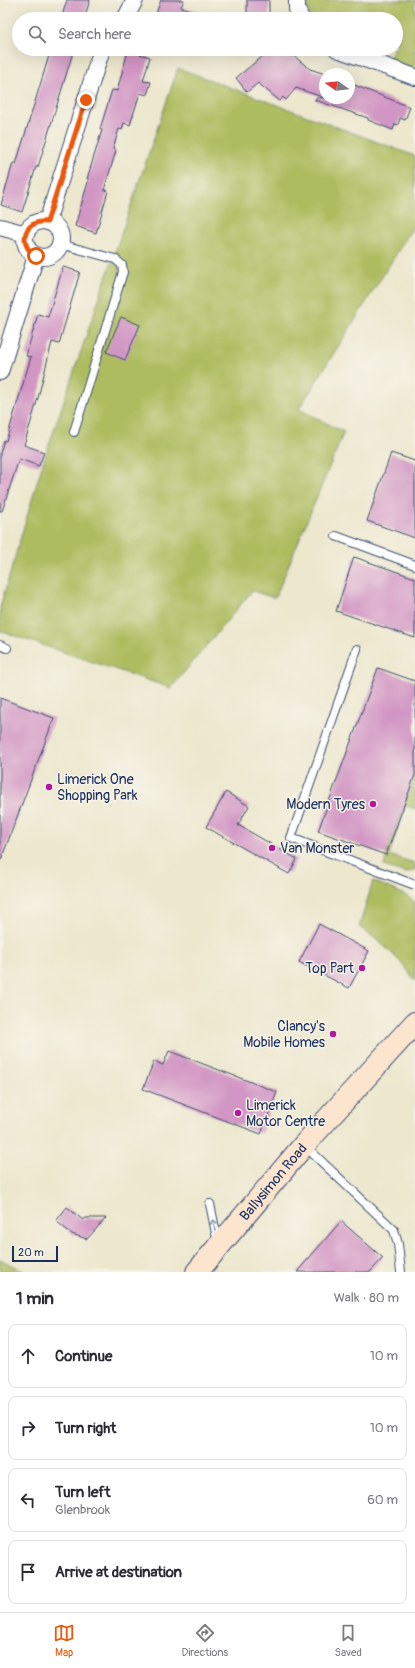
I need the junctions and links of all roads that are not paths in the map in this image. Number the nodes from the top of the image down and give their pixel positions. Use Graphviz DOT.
graph roads {
  1 [pos="135,0"];
  2 [pos="297,0"];
  3 [pos="129,12"];
  4 [pos="298,12"];
  5 [pos="100,56"];
  6 [pos="357,56"];
  7 [pos="415,76"];
  8 [pos="47,222"];
  9 [pos="0,227"];
  10 [pos="26,234"];
  11 [pos="60,244"];
  12 [pos="36,256"];
  13 [pos="0,372"];
  14 [pos="74,432"];
  15 [pos="336,536"];
  16 [pos="415,565"];
  17 [pos="357,649"];
  18 [pos="415,885"];
  19 [pos="415,1023"];
  20 [pos="304,1145"];
  21 [pos="210,1204"];
  22 [pos="218,1246"];
  23 [pos="197,1272"];
  24 [pos="401,1272"];
  1 -- 3 [label="street"];
  2 -- 4 [label="street"];
  5 -- 8 [label="street"];
  6 -- 7 [label="street"];
  8 -- 10 [label="street"];
  8 -- 11 [label="street"];
  9 -- 10 [label="street"];
  10 -- 12 [label="street"];
  11 -- 12 [label="street"];
  11 -- 14 [label="lane"];
  12 -- 13 [label="street"];
  15 -- 16 [label="lane"];
  17 -- 18 [label="lane"];
  19 -- 20 [label="main road, Ballysimon Road"];
  20 -- 22 [label="main road, Ballysimon Road"];
  20 -- 24 [label="lane"];
  22 -- 21 [label="lane, one-way"];
  22 -- 23 [label="main road, Ballysimon Road"];
}
